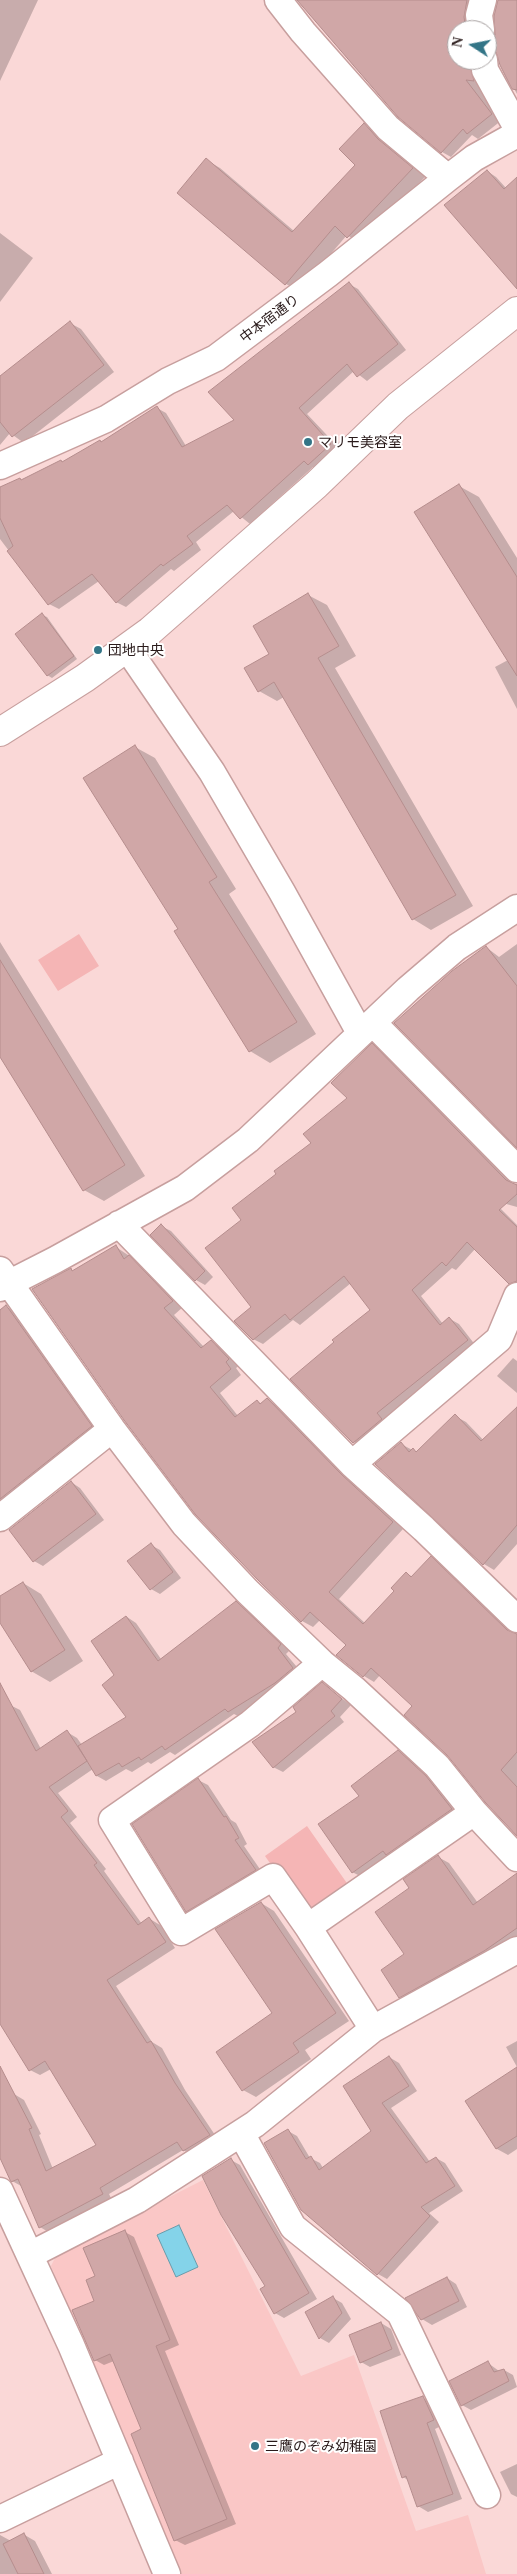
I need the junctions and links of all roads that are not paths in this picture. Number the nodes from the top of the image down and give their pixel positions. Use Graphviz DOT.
graph roads {
  1 [pos="278,0"];
  2 [pos="483,0"];
  3 [pos="480,20"];
  4 [pos="485,70"];
  5 [pos="517,128"];
  6 [pos="517,134"];
  7 [pos="448,178"];
  8 [pos="517,311"];
  9 [pos="0,466"];
  10 [pos="127,648"];
  11 [pos="0,732"];
  12 [pos="517,908"];
  13 [pos="366,1028"];
  14 [pos="517,1169"];
  15 [pos="119,1224"];
  16 [pos="3,1280"];
  17 [pos="517,1296"];
  18 [pos="112,1429"];
  19 [pos="352,1464"];
  20 [pos="0,1518"];
  21 [pos="517,1619"];
  22 [pos="322,1663"];
  23 [pos="474,1812"];
  24 [pos="517,1858"];
  25 [pos="308,1926"];
  26 [pos="517,1950"];
  27 [pos="372,2029"];
  28 [pos="241,2133"];
  29 [pos="0,2191"];
  30 [pos="30,2255"];
  31 [pos="120,2460"];
  32 [pos="487,2495"];
  33 [pos="0,2519"];
  34 [pos="167,2574"];
  1 -- 7 [label="street"];
  2 -- 3 [label="street"];
  4 -- 5 [label="street"];
  6 -- 7 [label="street, 中本宿通り"];
  7 -- 9 [label="street, 中本宿通り"];
  8 -- 10 [label="street"];
  10 -- 11 [label="street"];
  10 -- 13 [label="street"];
  12 -- 13 [label="street"];
  13 -- 14 [label="street"];
  13 -- 15 [label="street"];
  15 -- 16 [label="street"];
  15 -- 19 [label="street"];
  16 -- 18 [label="street"];
  17 -- 19 [label="street"];
  18 -- 20 [label="street"];
  18 -- 22 [label="street"];
  19 -- 21 [label="street"];
  22 -- 23 [label="street"];
  22 -- 25 [label="street"];
  23 -- 24 [label="street"];
  23 -- 25 [label="street"];
  25 -- 27 [label="street"];
  26 -- 27 [label="street"];
  27 -- 28 [label="street"];
  28 -- 30 [label="street"];
  28 -- 32 [label="street"];
  29 -- 30 [label="street"];
  30 -- 31 [label="street"];
  31 -- 33 [label="street"];
  31 -- 34 [label="street"];
}
